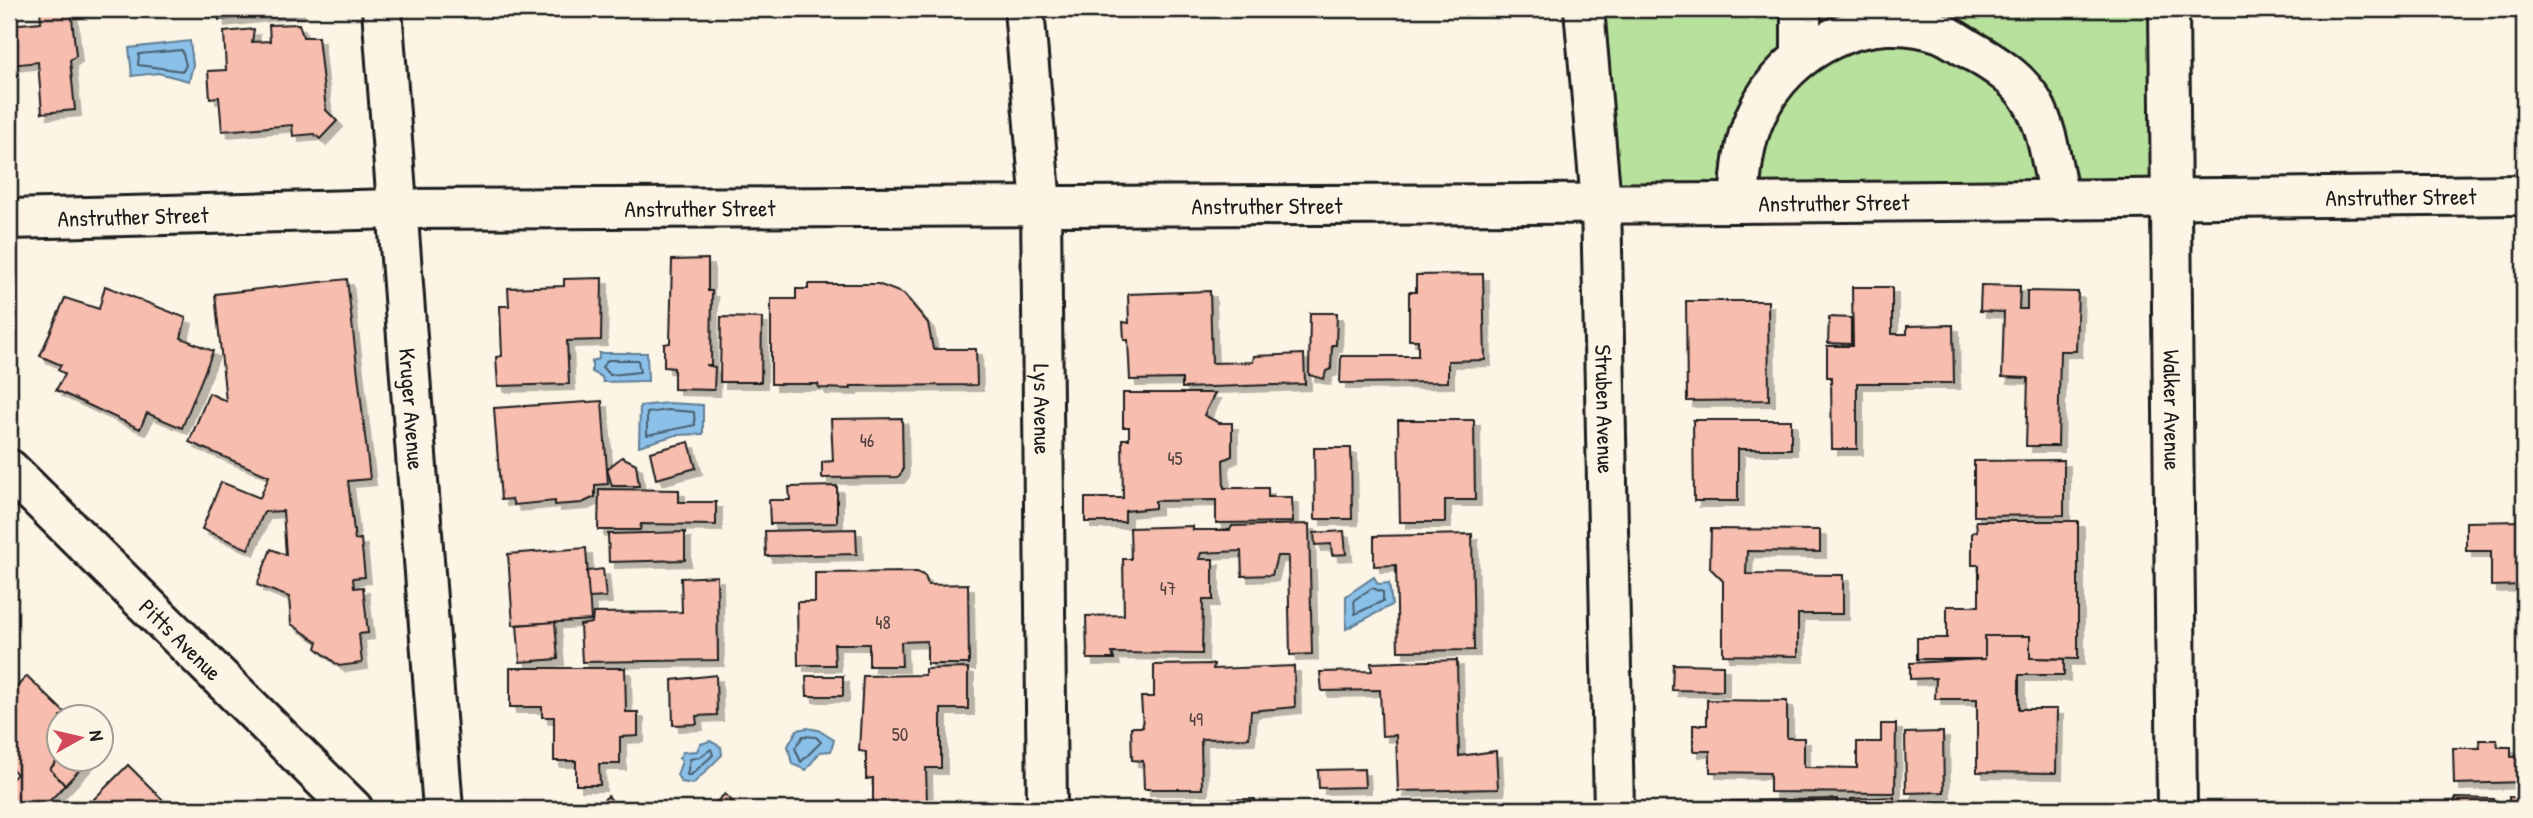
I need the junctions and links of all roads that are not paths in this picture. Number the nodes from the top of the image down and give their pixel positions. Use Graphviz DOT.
graph roads {
  1 [pos="382,9"];
  2 [pos="1024,9"];
  3 [pos="1584,9"];
  4 [pos="1801,9"];
  5 [pos="2169,9"];
  6 [pos="1801,55"];
  7 [pos="2524,195"];
  8 [pos="2171,200"];
  9 [pos="2060,201"];
  10 [pos="1601,202"];
  11 [pos="1740,203"];
  12 [pos="1041,205"];
  13 [pos="396,209"];
  14 [pos="9,219"];
  15 [pos="9,469"];
  16 [pos="352,809"];
  17 [pos="443,809"];
  18 [pos="1047,809"];
  19 [pos="1614,809"];
  20 [pos="2177,809"];
  1 -- 13 [label="street, Kruger Avenue"];
  2 -- 12 [label="street, Lys Avenue"];
  3 -- 10 [label="street, Struben Avenue"];
  4 -- 6 [label="street"];
  5 -- 8 [label="street, Walker Avenue"];
  6 -- 9 [label="street"];
  6 -- 11 [label="street"];
  7 -- 8 [label="street, Anstruther Street"];
  8 -- 9 [label="street, Anstruther Street"];
  8 -- 20 [label="street, Walker Avenue"];
  9 -- 11 [label="street, Anstruther Street"];
  10 -- 11 [label="street, Anstruther Street"];
  10 -- 12 [label="street, Anstruther Street"];
  10 -- 19 [label="street, Struben Avenue"];
  12 -- 13 [label="street, Anstruther Street"];
  12 -- 18 [label="street, Lys Avenue"];
  13 -- 14 [label="street, Anstruther Street"];
  13 -- 17 [label="street, Kruger Avenue"];
  15 -- 16 [label="street, Pitts Avenue"];
}
